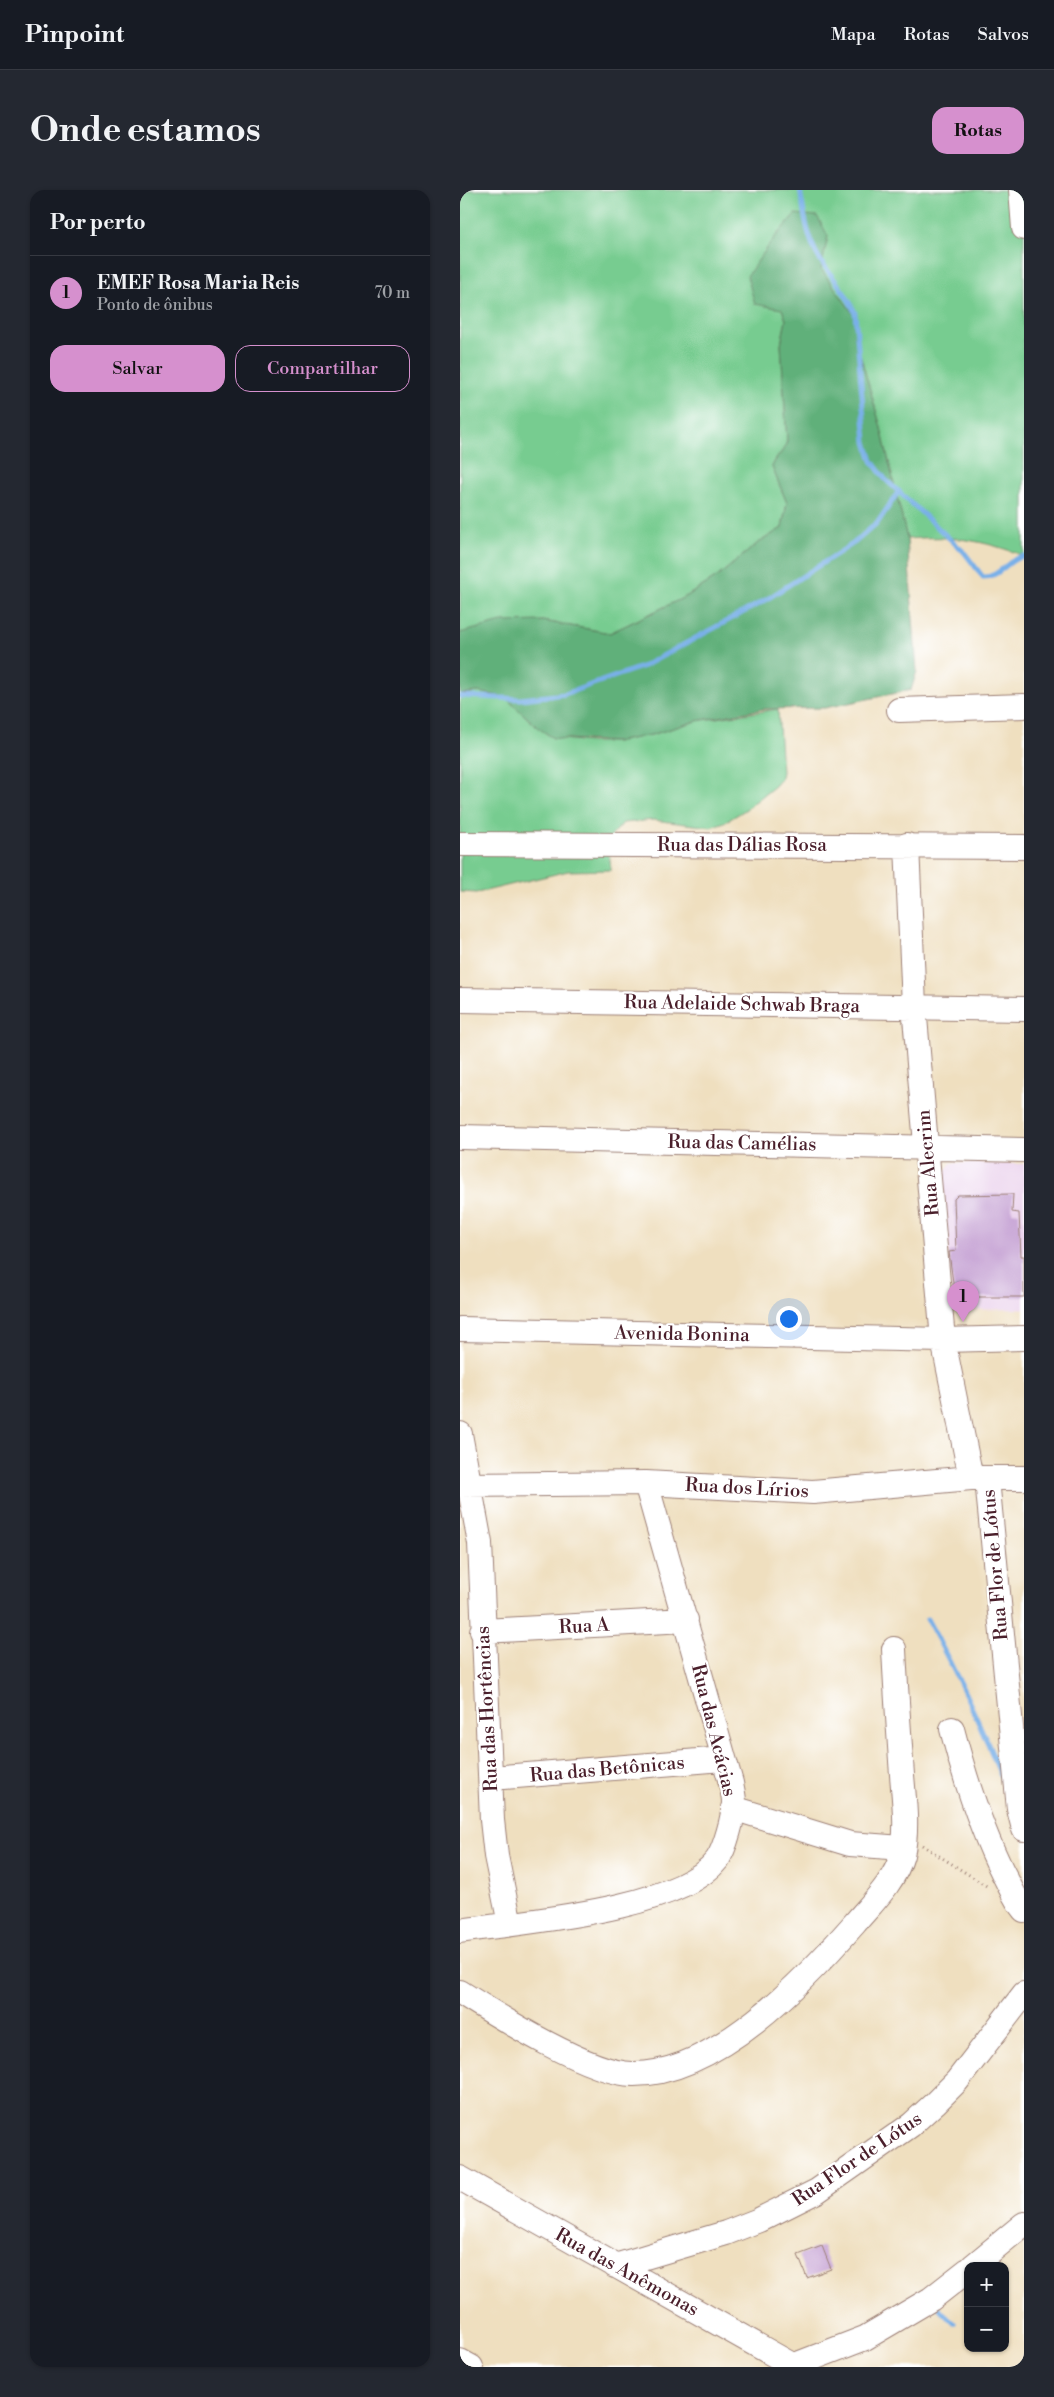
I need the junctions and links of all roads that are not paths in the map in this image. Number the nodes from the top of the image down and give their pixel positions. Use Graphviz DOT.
graph roads {
  1 [pos="1021,190"];
  2 [pos="1024,228"];
  3 [pos="1024,706"];
  4 [pos="898,710"];
  5 [pos="460,844"];
  6 [pos="907,845"];
  7 [pos="1024,847"];
  8 [pos="460,1000"];
  9 [pos="914,1006"];
  10 [pos="1024,1009"];
  11 [pos="460,1137"];
  12 [pos="927,1147"];
  13 [pos="1024,1150"];
  14 [pos="460,1328"];
  15 [pos="1024,1338"];
  16 [pos="943,1340"];
  17 [pos="460,1434"];
  18 [pos="1024,1478"];
  19 [pos="979,1479"];
  20 [pos="646,1483"];
  21 [pos="464,1485"];
  22 [pos="686,1620"];
  23 [pos="482,1631"];
  24 [pos="894,1649"];
  25 [pos="952,1728"];
  26 [pos="723,1760"];
  27 [pos="491,1778"];
  28 [pos="733,1808"];
  29 [pos="1024,1829"];
  30 [pos="903,1841"];
  31 [pos="1024,1910"];
  32 [pos="510,1924"];
  33 [pos="460,1931"];
  34 [pos="460,1992"];
  35 [pos="1024,1994"];
  36 [pos="460,2178"];
  37 [pos="1024,2224"];
  38 [pos="978,2262"];
  39 [pos="615,2266"];
  40 [pos="964,2273"];
  41 [pos="460,2361"];
  42 [pos="792,2366"];
  43 [pos="471,2367"];
  1 -- 2 [label="street"];
  3 -- 4 [label="street"];
  5 -- 6 [label="street, Rua das Dálias Rosa"];
  6 -- 7 [label="street, Rua das Dálias Rosa"];
  6 -- 9 [label="street, Rua Alecrim"];
  8 -- 9 [label="street, Rua Adelaide Schwab Braga"];
  9 -- 10 [label="street, Rua Adelaide Schwab Braga"];
  9 -- 12 [label="street, Rua Alecrim"];
  11 -- 12 [label="street, Rua das Camélias"];
  12 -- 13 [label="street, Rua das Camélias"];
  12 -- 16 [label="street, Rua Alecrim"];
  14 -- 16 [label="street, Avenida Bonina"];
  15 -- 16 [label="street, Avenida Bonina"];
  16 -- 19 [label="street, Rua Alecrim"];
  17 -- 21 [label="street, Rua das Hortências"];
  18 -- 19 [label="street, Rua dos Lírios"];
  19 -- 20 [label="street, Rua dos Lírios"];
  19 -- 29 [label="street, Rua Flor de Lótus"];
  20 -- 21 [label="street, Rua dos Lírios"];
  20 -- 22 [label="street, Rua das Acácias"];
  21 -- 23 [label="street, Rua das Hortências"];
  22 -- 23 [label="street, Rua A"];
  22 -- 26 [label="street, Rua das Acácias"];
  23 -- 27 [label="street, Rua das Hortências"];
  24 -- 30 [label="street"];
  25 -- 31 [label="street"];
  26 -- 27 [label="street, Rua das Betônicas"];
  26 -- 28 [label="street, Rua das Acácias"];
  27 -- 32 [label="street, Rua das Hortências"];
  28 -- 30 [label="street"];
  28 -- 32 [label="street, Rua das Acácias"];
  30 -- 34 [label="street"];
  32 -- 33 [label="street, Rua das Acácias"];
  35 -- 39 [label="street, Rua Flor de Lótus"];
  36 -- 39 [label="street, Rua das Anêmonas"];
  37 -- 38 [label="street"];
  39 -- 42 [label="street, Rua das Anêmonas"];
  40 -- 42 [label="street"];
  41 -- 43 [label="street"];
}
